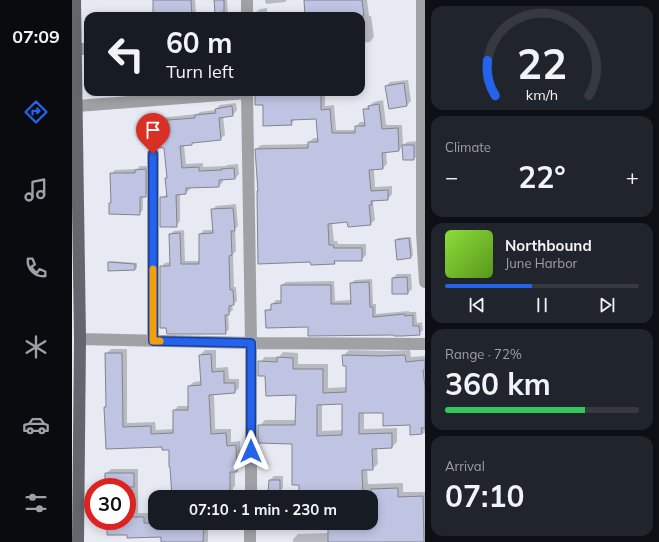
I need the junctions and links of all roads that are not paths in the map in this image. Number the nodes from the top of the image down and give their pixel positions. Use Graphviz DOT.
graph roads {
  1 [pos="75,0"];
  2 [pos="247,0"];
  3 [pos="422,0"];
  4 [pos="247,12"];
  5 [pos="82,49"];
  6 [pos="74,86"];
  7 [pos="198,96"];
  8 [pos="247,96"];
  9 [pos="77,106"];
  10 [pos="75,122"];
  11 [pos="153,154"];
  12 [pos="425,282"];
  13 [pos="80,339"];
  14 [pos="153,341"];
  15 [pos="251,343"];
  16 [pos="425,344"];
  17 [pos="250,490"];
  18 [pos="250,530"];
  19 [pos="78,542"];
  20 [pos="250,542"];
  1 -- 5 [label="main road"];
  2 -- 4 [label="street"];
  3 -- 12 [label="street"];
  5 -- 6 [label="main road"];
  6 -- 9 [label="main road"];
  7 -- 9 [label="street"];
  8 -- 15 [label="street"];
  9 -- 10 [label="main road"];
  10 -- 13 [label="main road"];
  11 -- 14 [label="street"];
  13 -- 14 [label="street"];
  13 -- 19 [label="main road"];
  14 -- 15 [label="street"];
  15 -- 16 [label="street"];
  15 -- 17 [label="street"];
  18 -- 20 [label="street"];
}
